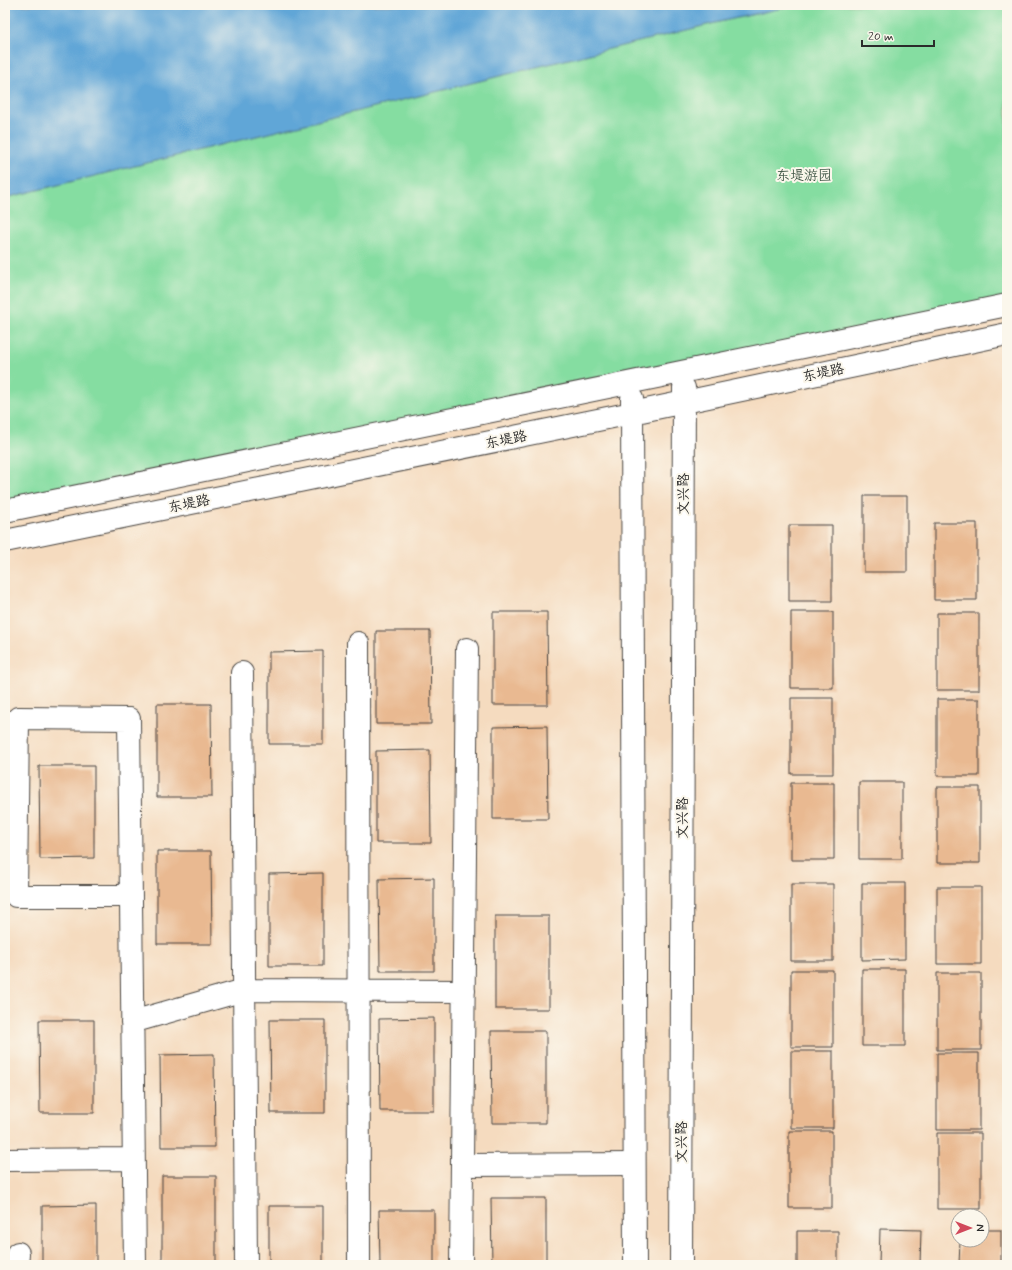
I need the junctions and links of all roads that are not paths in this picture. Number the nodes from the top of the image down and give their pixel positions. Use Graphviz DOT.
graph roads {
  1 [pos="1007,305"];
  2 [pos="1007,334"];
  3 [pos="684,371"];
  4 [pos="632,382"];
  5 [pos="684,402"];
  6 [pos="632,413"];
  7 [pos="5,511"];
  8 [pos="5,540"];
  9 [pos="358,644"];
  10 [pos="467,649"];
  11 [pos="242,673"];
  12 [pos="131,896"];
  13 [pos="244,990"];
  14 [pos="358,991"];
  15 [pos="464,991"];
  16 [pos="132,1022"];
  17 [pos="133,1159"];
  18 [pos="5,1160"];
  19 [pos="634,1164"];
  20 [pos="462,1166"];
  21 [pos="135,1265"];
  22 [pos="246,1265"];
  23 [pos="359,1265"];
  24 [pos="461,1265"];
  25 [pos="635,1265"];
  26 [pos="681,1265"];
  1 -- 3 [label="main road"];
  2 -- 5 [label="main road, 东堤路"];
  3 -- 4 [label="main road"];
  3 -- 5 [label="main road, 文兴路"];
  4 -- 6 [label="main road"];
  4 -- 7 [label="main road"];
  5 -- 6 [label="main road, 东堤路"];
  5 -- 26 [label="main road, 文兴路"];
  6 -- 8 [label="main road, 东堤路"];
  6 -- 19 [label="main road"];
  9 -- 14 [label="main road"];
  10 -- 15 [label="main road"];
  11 -- 13 [label="main road"];
  12 -- 12 [label="main road"];
  12 -- 16 [label="main road"];
  13 -- 14 [label="main road"];
  13 -- 16 [label="main road"];
  13 -- 22 [label="main road"];
  14 -- 15 [label="main road"];
  14 -- 23 [label="main road"];
  15 -- 20 [label="main road"];
  16 -- 17 [label="main road"];
  17 -- 18 [label="main road"];
  17 -- 21 [label="main road"];
  19 -- 20 [label="main road"];
  19 -- 25 [label="main road"];
  20 -- 24 [label="main road"];
}
